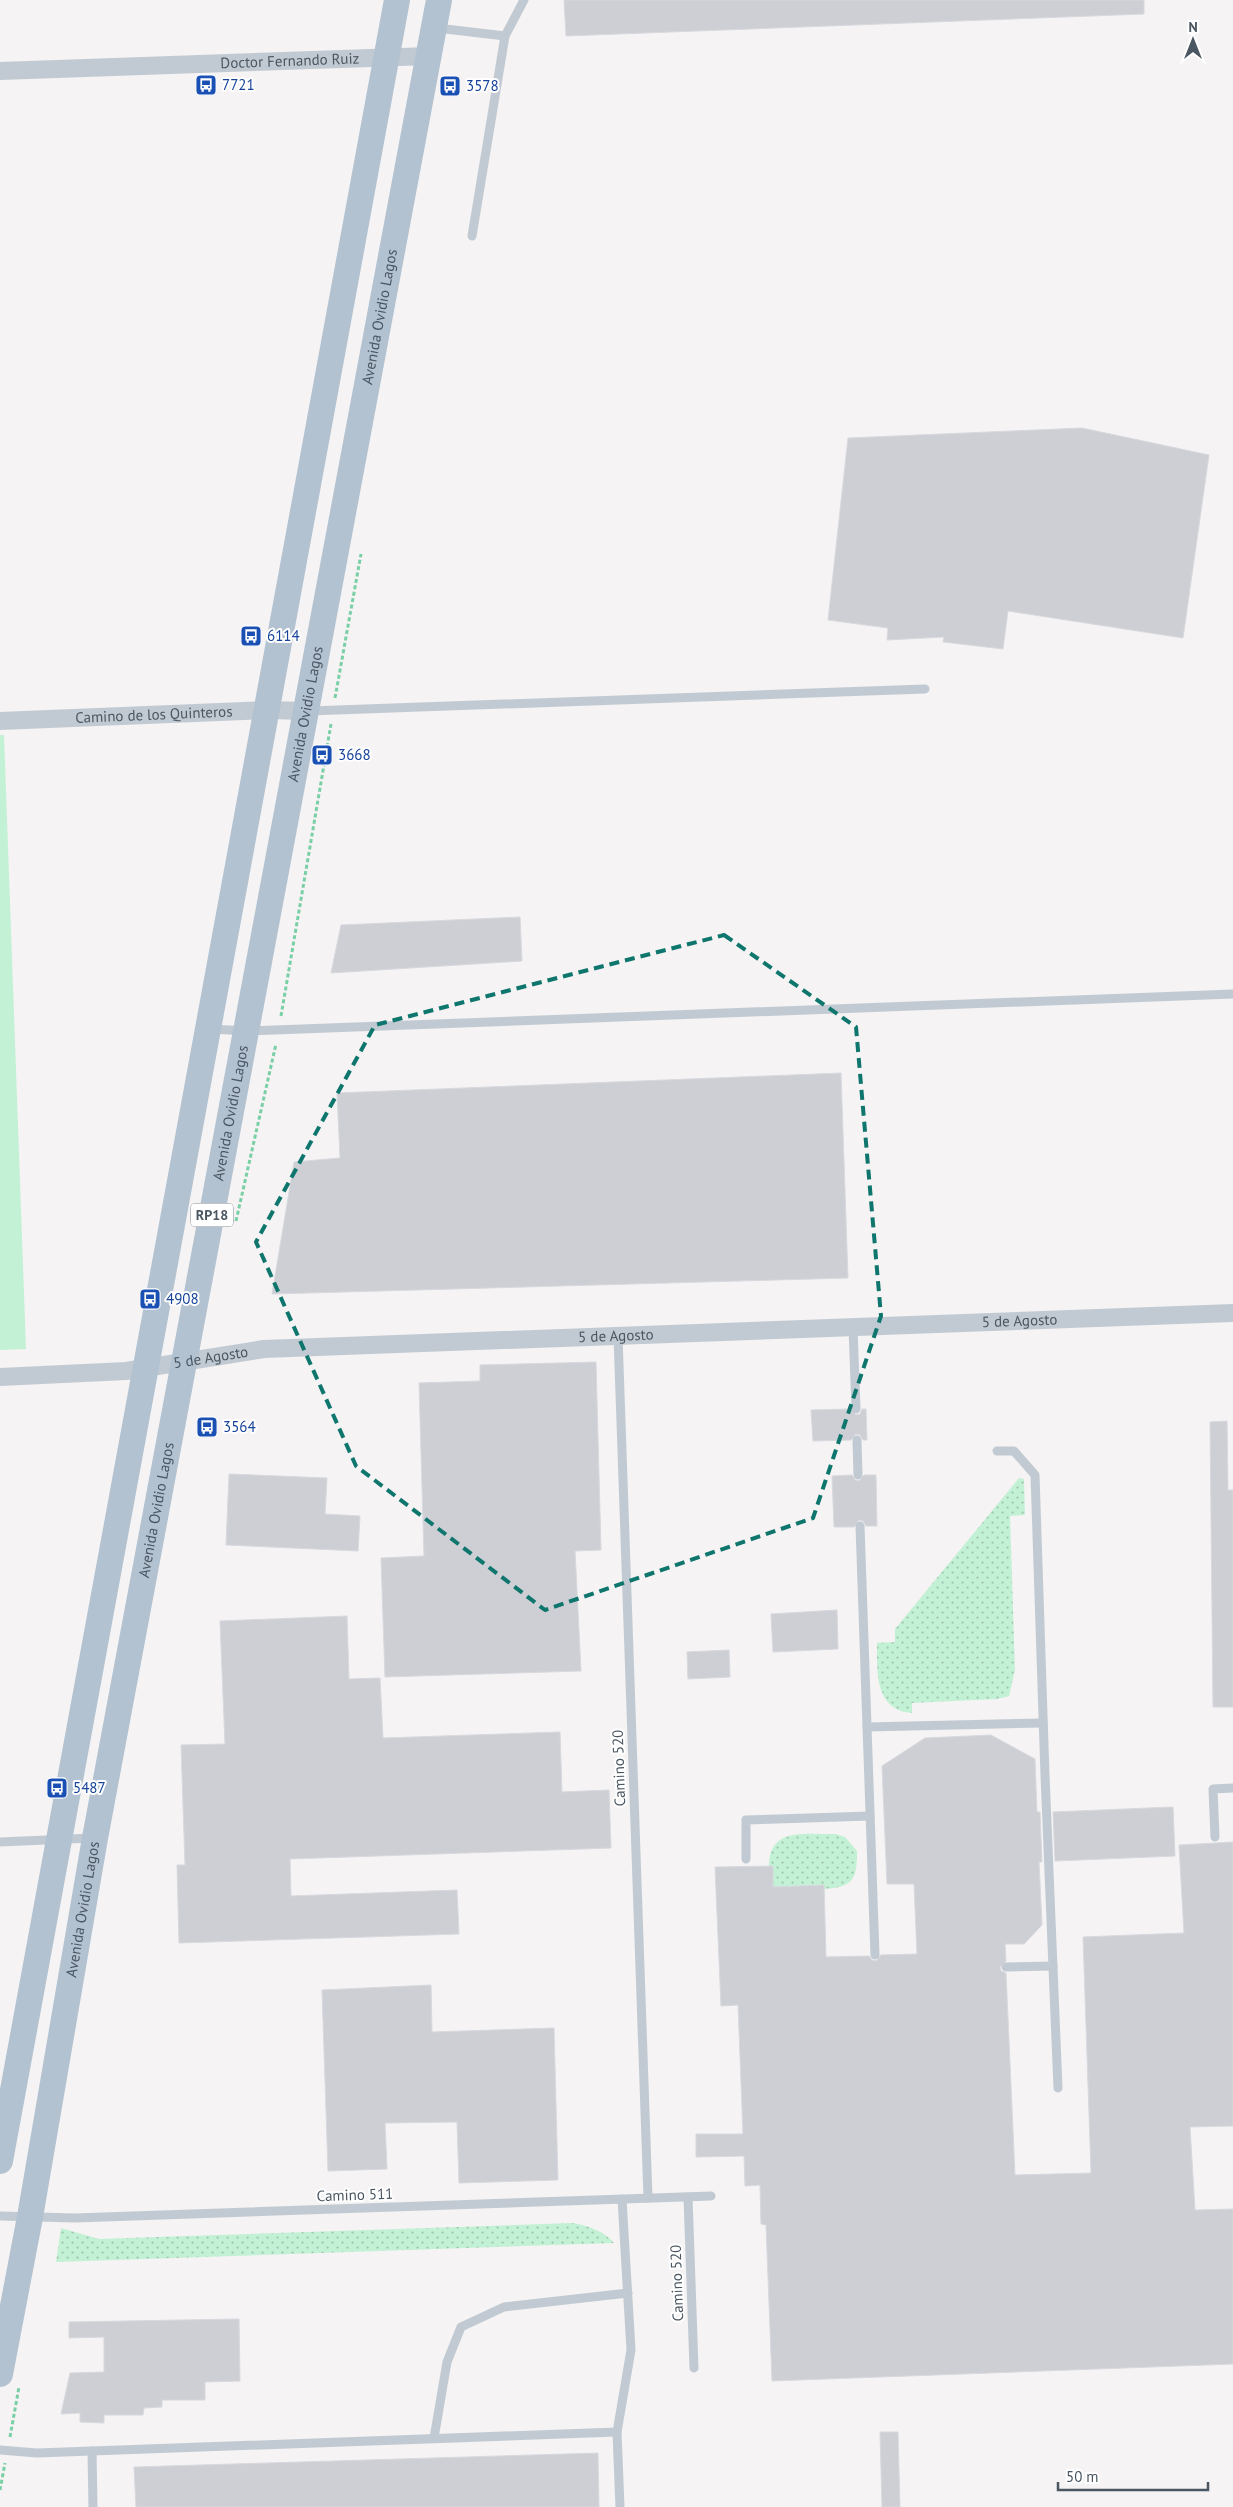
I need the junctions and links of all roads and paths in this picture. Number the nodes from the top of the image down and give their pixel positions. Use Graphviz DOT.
graph roads {
  1 [pos="397,0"];
  2 [pos="439,0"];
  3 [pos="524,0"];
  4 [pos="434,28"];
  5 [pos="505,36"];
  6 [pos="429,56"];
  7 [pos="386,57"];
  8 [pos="0,71"];
  9 [pos="472,236"];
  10 [pos="925,689"];
  11 [pos="267,710"];
  12 [pos="306,711"];
  13 [pos="0,721"];
  14 [pos="1233,994"];
  15 [pos="208,1029"];
  16 [pos="247,1031"];
  17 [pos="1233,1313"];
  18 [pos="853,1328"];
  19 [pos="618,1336"];
  20 [pos="184,1361"];
  21 [pos="147,1369"];
  22 [pos="0,1376"];
  23 [pos="856,1409"];
  24 [pos="857,1440"];
  25 [pos="997,1451"];
  26 [pos="858,1475"];
  27 [pos="860,1526"];
  28 [pos="1043,1723"];
  29 [pos="867,1727"];
  30 [pos="1233,1788"];
  31 [pos="870,1816"];
  32 [pos="1215,1837"];
  33 [pos="95,1838"];
  34 [pos="60,1839"];
  35 [pos="0,1842"];
  36 [pos="746,1859"];
  37 [pos="875,1956"];
  38 [pos="1053,1966"];
  39 [pos="1006,1968"];
  40 [pos="1058,2088"];
  41 [pos="0,2161"];
  42 [pos="711,2196"];
  43 [pos="688,2197"];
  44 [pos="648,2198"];
  45 [pos="622,2199"];
  46 [pos="0,2216"];
  47 [pos="30,2217"];
  48 [pos="628,2293"];
  49 [pos="694,2368"];
  50 [pos="0,2374"];
  51 [pos="617,2432"];
  52 [pos="434,2438"];
  53 [pos="0,2450"];
  54 [pos="92,2451"];
  55 [pos="93,2507"];
  56 [pos="620,2507"];
  1 -- 7 [label="main road, RP18"];
  2 -- 4 [label="main road, Avenida Ovidio Lagos / RP18"];
  3 -- 5 [label="lane"];
  4 -- 5 [label="lane"];
  4 -- 6 [label="main road, Avenida Ovidio Lagos / RP18"];
  5 -- 9 [label="lane"];
  6 -- 7 [label="street, Doctor Fernando Ruiz"];
  6 -- 12 [label="main road, Avenida Ovidio Lagos / RP18"];
  7 -- 8 [label="street, Doctor Fernando Ruiz"];
  7 -- 11 [label="main road, RP18"];
  10 -- 12 [label="lane"];
  11 -- 12 [label="street, Camino de los Quinteros"];
  11 -- 13 [label="street, Camino de los Quinteros"];
  11 -- 15 [label="main road, RP18"];
  12 -- 16 [label="main road, Avenida Ovidio Lagos / RP18"];
  14 -- 16 [label="lane"];
  15 -- 16 [label="lane"];
  15 -- 21 [label="main road, RP18"];
  16 -- 20 [label="main road, Avenida Ovidio Lagos / RP18"];
  17 -- 18 [label="street, 5 de Agosto"];
  18 -- 19 [label="street, 5 de Agosto"];
  18 -- 23 [label="lane"];
  19 -- 20 [label="street, 5 de Agosto"];
  19 -- 44 [label="lane, Camino 520"];
  20 -- 21 [label="street, 5 de Agosto"];
  20 -- 33 [label="main road, Avenida Ovidio Lagos / RP18"];
  21 -- 22 [label="street, 5 de Agosto"];
  21 -- 34 [label="main road, RP18"];
  24 -- 26 [label="lane"];
  25 -- 28 [label="lane"];
  27 -- 29 [label="lane"];
  28 -- 29 [label="lane"];
  28 -- 38 [label="lane"];
  29 -- 31 [label="lane"];
  30 -- 32 [label="lane"];
  31 -- 36 [label="lane"];
  31 -- 37 [label="lane"];
  33 -- 34 [label="lane"];
  33 -- 47 [label="main road, Avenida Ovidio Lagos / RP18"];
  34 -- 35 [label="lane"];
  34 -- 41 [label="main road, RP18"];
  38 -- 39 [label="lane"];
  38 -- 40 [label="lane"];
  42 -- 43 [label="lane, Camino 511"];
  43 -- 44 [label="lane, Camino 511"];
  43 -- 49 [label="lane, Camino 520"];
  44 -- 45 [label="lane, Camino 511"];
  45 -- 47 [label="lane, Camino 511"];
  45 -- 48 [label="lane"];
  46 -- 47 [label="lane, Camino 511"];
  47 -- 50 [label="main road, Avenida Ovidio Lagos / RP18"];
  48 -- 51 [label="lane"];
  48 -- 52 [label="lane"];
  51 -- 52 [label="lane"];
  51 -- 56 [label="lane"];
  52 -- 54 [label="lane"];
  53 -- 54 [label="lane"];
  54 -- 55 [label="lane"];
}
